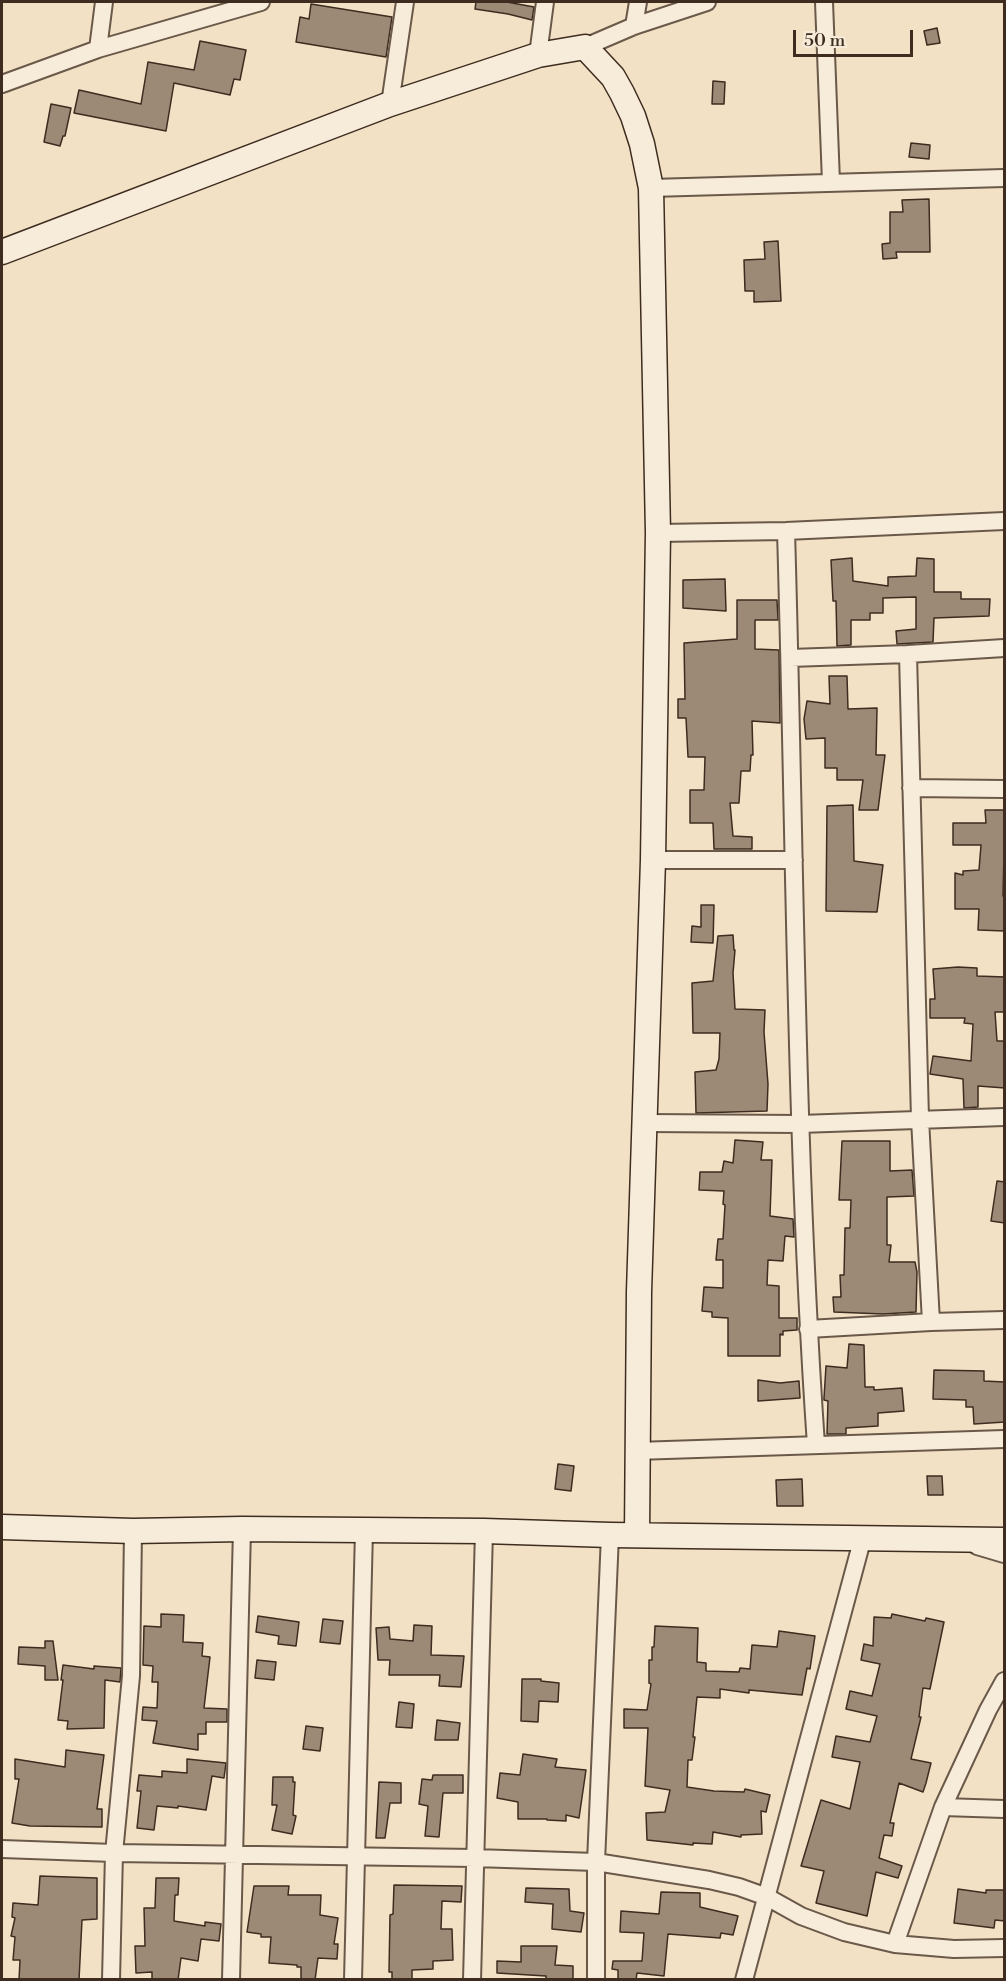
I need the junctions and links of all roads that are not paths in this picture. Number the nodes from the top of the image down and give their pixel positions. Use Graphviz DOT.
graph roads {
  1 [pos="104,2"];
  2 [pos="256,2"];
  3 [pos="405,2"];
  4 [pos="545,2"];
  5 [pos="638,2"];
  6 [pos="699,2"];
  7 [pos="824,2"];
  8 [pos="634,26"];
  9 [pos="585,47"];
  10 [pos="98,49"];
  11 [pos="538,55"];
  12 [pos="2,84"];
  13 [pos="390,104"];
  14 [pos="1005,178"];
  15 [pos="831,182"];
  16 [pos="651,188"];
  17 [pos="2,252"];
  18 [pos="1005,521"];
  19 [pos="786,531"];
  20 [pos="658,533"];
  21 [pos="1005,648"];
  22 [pos="908,654"];
  23 [pos="790,658"];
  24 [pos="911,788"];
  25 [pos="1005,789"];
  26 [pos="653,860"];
  27 [pos="794,860"];
  28 [pos="1005,1117"];
  29 [pos="920,1119"];
  30 [pos="645,1123"];
  31 [pos="800,1124"];
  32 [pos="1005,1320"];
  33 [pos="931,1322"];
  34 [pos="808,1329"];
  35 [pos="1005,1439"];
  36 [pos="816,1445"];
  37 [pos="636,1451"];
  38 [pos="2,1527"];
  39 [pos="242,1529"];
  40 [pos="364,1530"];
  41 [pos="133,1531"];
  42 [pos="484,1531"];
  43 [pos="610,1535"];
  44 [pos="637,1535"];
  45 [pos="863,1537"];
  46 [pos="954,1539"];
  47 [pos="1005,1540"];
  48 [pos="1005,1554"];
  49 [pos="1005,1681"];
  50 [pos="943,1807"];
  51 [pos="1005,1809"];
  52 [pos="2,1849"];
  53 [pos="114,1853"];
  54 [pos="234,1855"];
  55 [pos="356,1857"];
  56 [pos="475,1858"];
  57 [pos="596,1862"];
  58 [pos="767,1897"];
  59 [pos="895,1944"];
  60 [pos="1005,1947"];
  61 [pos="111,1980"];
  62 [pos="231,1980"];
  63 [pos="353,1980"];
  64 [pos="472,1980"];
  65 [pos="596,1980"];
  66 [pos="744,1980"];
  1 -- 10 [label="street"];
  2 -- 10 [label="street"];
  3 -- 13 [label="street"];
  4 -- 11 [label="street"];
  5 -- 8 [label="street"];
  6 -- 8 [label="street"];
  7 -- 15 [label="street"];
  8 -- 9 [label="street"];
  9 -- 11 [label="main road"];
  9 -- 16 [label="main road"];
  10 -- 12 [label="street"];
  11 -- 13 [label="main road"];
  13 -- 17 [label="main road"];
  14 -- 15 [label="street"];
  15 -- 16 [label="street"];
  16 -- 20 [label="main road"];
  18 -- 19 [label="street"];
  19 -- 20 [label="street"];
  19 -- 23 [label="street"];
  20 -- 26 [label="main road"];
  21 -- 22 [label="street"];
  22 -- 23 [label="street"];
  22 -- 24 [label="street"];
  23 -- 27 [label="street"];
  24 -- 25 [label="street"];
  24 -- 29 [label="street"];
  26 -- 27 [label="street"];
  26 -- 30 [label="main road"];
  27 -- 31 [label="street"];
  28 -- 29 [label="street"];
  29 -- 31 [label="street"];
  29 -- 33 [label="street"];
  30 -- 31 [label="street"];
  30 -- 37 [label="main road"];
  31 -- 34 [label="street"];
  32 -- 33 [label="street"];
  33 -- 34 [label="street"];
  34 -- 36 [label="street"];
  35 -- 36 [label="street"];
  36 -- 37 [label="street"];
  37 -- 44 [label="main road"];
  38 -- 41 [label="main road"];
  39 -- 40 [label="main road"];
  39 -- 41 [label="main road"];
  39 -- 54 [label="street"];
  40 -- 42 [label="main road"];
  40 -- 55 [label="street"];
  41 -- 53 [label="street"];
  42 -- 43 [label="main road"];
  42 -- 56 [label="street"];
  43 -- 44 [label="main road"];
  43 -- 57 [label="street"];
  44 -- 45 [label="main road"];
  45 -- 46 [label="main road"];
  45 -- 58 [label="street"];
  46 -- 47 [label="main road"];
  46 -- 48 [label="street"];
  49 -- 50 [label="street"];
  50 -- 51 [label="street"];
  50 -- 59 [label="street"];
  52 -- 53 [label="street"];
  53 -- 54 [label="street"];
  53 -- 61 [label="street"];
  54 -- 55 [label="street"];
  54 -- 62 [label="street"];
  55 -- 56 [label="street"];
  55 -- 63 [label="street"];
  56 -- 57 [label="street"];
  56 -- 64 [label="street"];
  57 -- 58 [label="street"];
  57 -- 65 [label="street"];
  58 -- 59 [label="street"];
  58 -- 66 [label="street"];
  59 -- 60 [label="street"];
}
